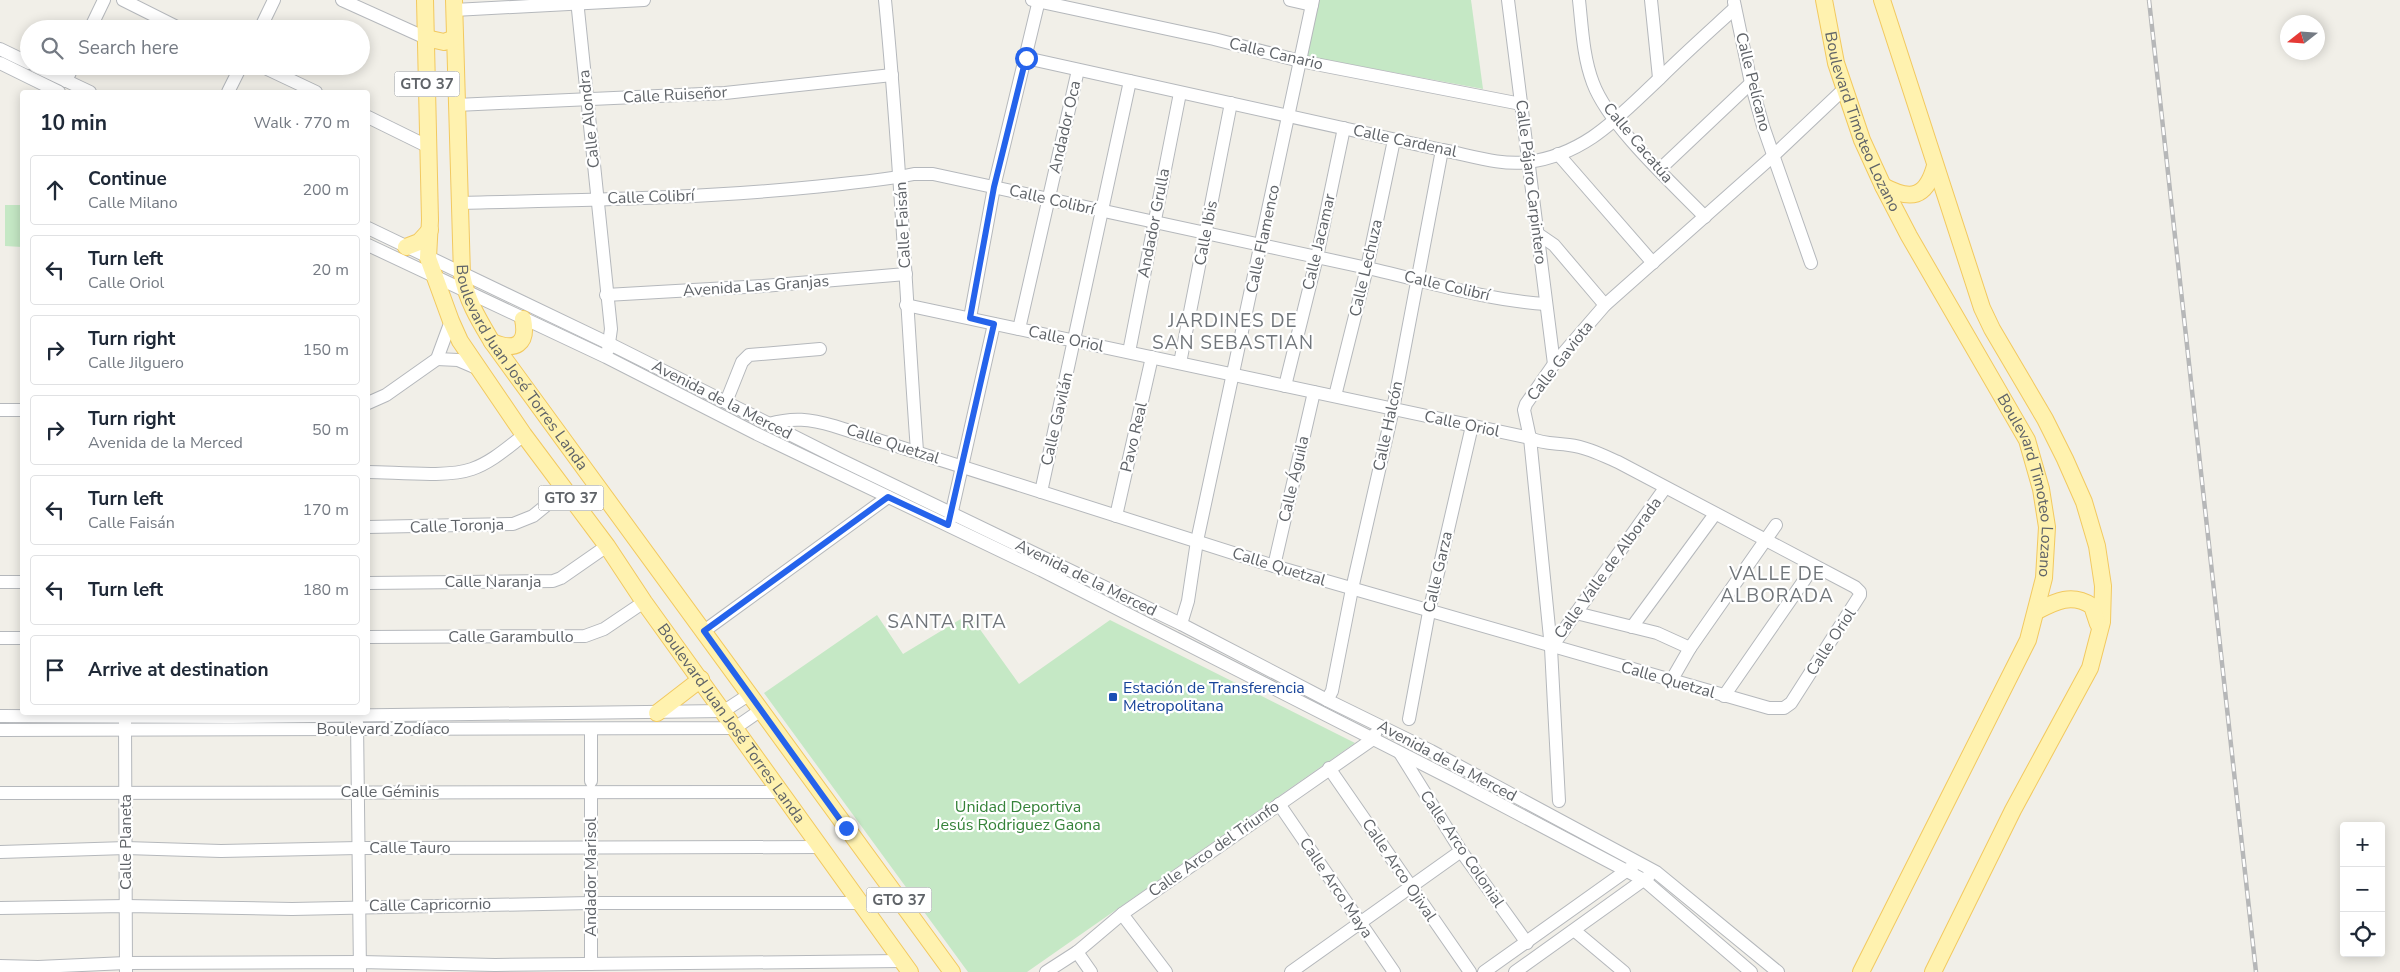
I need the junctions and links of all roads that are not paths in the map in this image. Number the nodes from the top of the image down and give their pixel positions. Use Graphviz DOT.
graph roads {
  1 [pos="104,0"];
  2 [pos="123,0"];
  3 [pos="274,0"];
  4 [pos="342,0"];
  5 [pos="425,0"];
  6 [pos="644,0"];
  7 [pos="885,0"];
  8 [pos="1290,0"];
  9 [pos="1508,0"];
  10 [pos="1579,0"];
  11 [pos="1651,0"];
  12 [pos="1824,0"];
  13 [pos="1882,0"];
  14 [pos="1037,1"];
  15 [pos="577,2"];
  16 [pos="1312,2"];
  17 [pos="1734,4"];
  18 [pos="454,5"];
  19 [pos="94,20"];
  20 [pos="163,20"];
  21 [pos="264,20"];
  22 [pos="426,38"];
  23 [pos="455,38"];
  24 [pos="0,49"];
  25 [pos="1026,58"];
  26 [pos="20,59"];
  27 [pos="1300,61"];
  28 [pos="0,64"];
  29 [pos="426,65"];
  30 [pos="456,67"];
  31 [pos="1078,70"];
  32 [pos="20,73"];
  33 [pos="23,75"];
  34 [pos="54,75"];
  35 [pos="69,75"];
  36 [pos="236,75"];
  37 [pos="280,75"];
  38 [pos="892,75"];
  39 [pos="1659,78"];
  40 [pos="66,81"];
  41 [pos="1130,81"];
  42 [pos="1751,83"];
  43 [pos="1844,89"];
  44 [pos="55,90"];
  45 [pos="86,90"];
  46 [pos="229,90"];
  47 [pos="312,90"];
  48 [pos="1180,93"];
  49 [pos="586,99"];
  50 [pos="1231,103"];
  51 [pos="1521,104"];
  52 [pos="456,105"];
  53 [pos="1289,116"];
  54 [pos="370,119"];
  55 [pos="1616,121"];
  56 [pos="1344,128"];
  57 [pos="1394,140"];
  58 [pos="429,147"];
  59 [pos="1442,150"];
  60 [pos="1558,154"];
  61 [pos="1773,156"];
  62 [pos="1528,162"];
  63 [pos="1935,166"];
  64 [pos="1659,170"];
  65 [pos="900,177"];
  66 [pos="1883,186"];
  67 [pos="994,187"];
  68 [pos="596,199"];
  69 [pos="1048,201"];
  70 [pos="460,204"];
  71 [pos="1102,212"];
  72 [pos="1705,217"];
  73 [pos="1154,222"];
  74 [pos="370,229"];
  75 [pos="430,230"];
  76 [pos="1207,233"];
  77 [pos="1538,234"];
  78 [pos="1262,245"];
  79 [pos="370,246"];
  80 [pos="406,247"];
  81 [pos="1317,257"];
  82 [pos="428,258"];
  83 [pos="1653,263"];
  84 [pos="1811,263"];
  85 [pos="1367,268"];
  86 [pos="906,274"];
  87 [pos="435,277"];
  88 [pos="1419,279"];
  89 [pos="464,283"];
  90 [pos="606,295"];
  91 [pos="1546,304"];
  92 [pos="906,305"];
  93 [pos="1605,306"];
  94 [pos="970,318"];
  95 [pos="523,319"];
  96 [pos="451,320"];
  97 [pos="994,324"];
  98 [pos="1018,329"];
  99 [pos="1074,341"];
  100 [pos="492,342"];
  101 [pos="610,344"];
  102 [pos="820,349"];
  103 [pos="1129,352"];
  104 [pos="606,357"];
  105 [pos="1152,357"];
  106 [pos="437,360"];
  107 [pos="1180,363"];
  108 [pos="1554,364"];
  109 [pos="479,369"];
  110 [pos="1233,375"];
  111 [pos="1285,386"];
  112 [pos="1314,392"];
  113 [pos="1335,396"];
  114 [pos="370,402"];
  115 [pos="726,402"];
  116 [pos="1393,409"];
  117 [pos="0,410"];
  118 [pos="20,410"];
  119 [pos="770,424"];
  120 [pos="1472,426"];
  121 [pos="524,434"];
  122 [pos="1530,438"];
  123 [pos="917,451"];
  124 [pos="962,467"];
  125 [pos="370,472"];
  126 [pos="1665,488"];
  127 [pos="565,490"];
  128 [pos="1040,492"];
  129 [pos="888,497"];
  130 [pos="1715,514"];
  131 [pos="1116,516"];
  132 [pos="950,519"];
  133 [pos="1776,525"];
  134 [pos="370,527"];
  135 [pos="1197,541"];
  136 [pos="1765,541"];
  137 [pos="607,546"];
  138 [pos="1274,566"];
  139 [pos="1814,566"];
  140 [pos="0,582"];
  141 [pos="20,582"];
  142 [pos="370,583"];
  143 [pos="1352,589"];
  144 [pos="644,602"];
  145 [pos="2037,611"];
  146 [pos="1429,612"];
  147 [pos="1576,613"];
  148 [pos="1181,624"];
  149 [pos="1632,627"];
  150 [pos="704,631"];
  151 [pos="0,638"];
  152 [pos="20,638"];
  153 [pos="370,638"];
  154 [pos="2098,641"];
  155 [pos="1551,648"];
  156 [pos="1690,648"];
  157 [pos="701,679"];
  158 [pos="1672,681"];
  159 [pos="750,694"];
  160 [pos="1724,696"];
  161 [pos="1327,700"];
  162 [pos="1791,703"];
  163 [pos="761,710"];
  164 [pos="724,711"];
  165 [pos="657,713"];
  166 [pos="357,715"];
  167 [pos="370,715"];
  168 [pos="0,716"];
  169 [pos="125,719"];
  170 [pos="1409,719"];
  171 [pos="1380,725"];
  172 [pos="735,728"];
  173 [pos="357,729"];
  174 [pos="591,729"];
  175 [pos="0,730"];
  176 [pos="1373,739"];
  177 [pos="1400,753"];
  178 [pos="1329,768"];
  179 [pos="591,786"];
  180 [pos="126,792"];
  181 [pos="358,792"];
  182 [pos="781,792"];
  183 [pos="0,793"];
  184 [pos="1559,801"];
  185 [pos="1279,804"];
  186 [pos="820,847"];
  187 [pos="126,848"];
  188 [pos="358,848"];
  189 [pos="591,848"];
  190 [pos="1461,851"];
  191 [pos="0,852"];
  192 [pos="1639,862"];
  193 [pos="1627,870"];
  194 [pos="1656,872"];
  195 [pos="1644,880"];
  196 [pos="1410,887"];
  197 [pos="590,903"];
  198 [pos="860,903"];
  199 [pos="126,906"];
  200 [pos="359,906"];
  201 [pos="0,908"];
  202 [pos="1122,914"];
  203 [pos="1359,924"];
  204 [pos="1574,931"];
  205 [pos="1527,943"];
  206 [pos="1077,952"];
  207 [pos="591,964"];
  208 [pos="0,966"];
  209 [pos="906,966"];
  210 [pos="126,967"];
  211 [pos="360,967"];
  212 [pos="706,967"];
  213 [pos="952,972"];
  214 [pos="1046,972"];
  215 [pos="1091,972"];
  216 [pos="1166,972"];
  217 [pos="1291,972"];
  218 [pos="1394,972"];
  219 [pos="1470,972"];
  220 [pos="1484,972"];
  221 [pos="1514,972"];
  222 [pos="1623,972"];
  223 [pos="1751,972"];
  224 [pos="1778,972"];
  225 [pos="1861,972"];
  226 [pos="1933,972"];
  1 -- 19 [label="street"];
  2 -- 20 [label="street"];
  3 -- 21 [label="street"];
  4 -- 22 [label="street"];
  5 -- 22 [label="main road, Boulevard Juan José Torres Landa / GTO 37"];
  6 -- 15 [label="street"];
  7 -- 38 [label="street, Calle Faisán"];
  8 -- 16 [label="street"];
  9 -- 51 [label="street, Calle Pájaro Carpintero"];
  10 -- 55 [label="street, Calle Cacatúa"];
  11 -- 39 [label="street"];
  12 -- 43 [label="main road, Boulevard Timoteo Lozano"];
  13 -- 63 [label="main road, Boulevard Timoteo Lozano"];
  14 -- 25 [label="street"];
  14 -- 27 [label="street, Calle Canario"];
  15 -- 18 [label="street"];
  15 -- 49 [label="street, Calle Alondra"];
  16 -- 27 [label="street, Calle Flamenco"];
  17 -- 39 [label="street, Calle Cardenal"];
  17 -- 42 [label="street, Calle Pelícano"];
  18 -- 23 [label="main road, Boulevard Juan José Torres Landa / GTO 37"];
  22 -- 23 [label="main road"];
  22 -- 29 [label="main road, Boulevard Juan José Torres Landa / GTO 37"];
  23 -- 30 [label="main road, Boulevard Juan José Torres Landa / GTO 37"];
  24 -- 26 [label="street"];
  25 -- 31 [label="street, Calle Cardenal"];
  25 -- 67 [label="street"];
  27 -- 51 [label="street, Calle Canario"];
  27 -- 53 [label="street, Calle Flamenco"];
  28 -- 32 [label="street"];
  29 -- 30 [label="main road"];
  29 -- 58 [label="main road, Boulevard Juan José Torres Landa / GTO 37"];
  30 -- 52 [label="main road, Boulevard Juan José Torres Landa / GTO 37"];
  31 -- 41 [label="street, Calle Cardenal"];
  31 -- 69 [label="street, Andador Oca"];
  33 -- 44 [label="street"];
  34 -- 40 [label="street"];
  35 -- 40 [label="street"];
  36 -- 46 [label="street"];
  37 -- 47 [label="street"];
  38 -- 49 [label="street, Calle Ruiseñor"];
  38 -- 65 [label="street, Calle Faisán"];
  39 -- 55 [label="street, Calle Cardenal"];
  40 -- 45 [label="street"];
  41 -- 48 [label="street, Calle Cardenal"];
  41 -- 71 [label="street, Calle Gavilán"];
  42 -- 61 [label="street, Calle Pelícano"];
  42 -- 64 [label="street"];
  43 -- 61 [label="street, Calle Gaviota"];
  43 -- 66 [label="main road, Boulevard Timoteo Lozano"];
  48 -- 50 [label="street, Calle Cardenal"];
  48 -- 73 [label="street, Andador Grulla"];
  49 -- 52 [label="street, Calle Ruiseñor"];
  49 -- 68 [label="street, Calle Alondra"];
  50 -- 53 [label="street, Calle Cardenal"];
  50 -- 76 [label="street, Calle Ibis"];
  51 -- 62 [label="street, Calle Pájaro Carpintero"];
  52 -- 70 [label="main road, Boulevard Juan José Torres Landa / GTO 37"];
  53 -- 56 [label="street, Calle Cardenal"];
  53 -- 78 [label="street, Calle Flamenco"];
  54 -- 58 [label="street"];
  55 -- 60 [label="street, Calle Cardenal"];
  55 -- 64 [label="street, Calle Cacatúa"];
  56 -- 57 [label="street, Calle Cardenal"];
  56 -- 81 [label="street, Calle Jacamar"];
  57 -- 59 [label="street, Calle Cardenal"];
  57 -- 85 [label="street, Calle Lechuza"];
  58 -- 75 [label="main road, Boulevard Juan José Torres Landa / GTO 37"];
  59 -- 62 [label="street, Calle Cardenal"];
  59 -- 88 [label="street, Calle Halcón"];
  60 -- 62 [label="street, Calle Cardenal"];
  60 -- 83 [label="street"];
  61 -- 72 [label="street, Calle Gaviota"];
  61 -- 84 [label="street, Calle Pelícano"];
  62 -- 77 [label="street, Calle Pájaro Carpintero"];
  63 -- 66 [label="main road"];
  63 -- 154 [label="main road, Boulevard Timoteo Lozano"];
  64 -- 72 [label="street, Calle Cacatúa"];
  65 -- 67 [label="street, Calle Colibrí"];
  65 -- 68 [label="street, Calle Colibrí"];
  65 -- 86 [label="street, Calle Faisán"];
  66 -- 145 [label="main road, Boulevard Timoteo Lozano"];
  67 -- 69 [label="street, Calle Colibrí"];
  67 -- 94 [label="street"];
  68 -- 70 [label="street, Calle Colibrí"];
  68 -- 90 [label="street, Calle Alondra"];
  69 -- 71 [label="street, Calle Colibrí"];
  69 -- 98 [label="street, Andador Oca"];
  70 -- 89 [label="main road, Boulevard Juan José Torres Landa / GTO 37"];
  71 -- 73 [label="street, Calle Colibrí"];
  71 -- 99 [label="street, Calle Gavilán"];
  72 -- 83 [label="street, Calle Gaviota"];
  73 -- 76 [label="street, Calle Colibrí"];
  73 -- 103 [label="street, Andador Grulla"];
  74 -- 80 [label="street, Avenida de la Merced"];
  75 -- 80 [label="main road"];
  75 -- 82 [label="main road, Boulevard Juan José Torres Landa / GTO 37"];
  76 -- 78 [label="street, Calle Colibrí"];
  76 -- 107 [label="street, Calle Ibis"];
  77 -- 91 [label="street, Calle Pájaro Carpintero"];
  77 -- 93 [label="street"];
  78 -- 81 [label="street, Calle Colibrí"];
  78 -- 110 [label="street, Calle Flamenco"];
  79 -- 87 [label="street, Avenida de la Merced"];
  80 -- 82 [label="street, Avenida de la Merced"];
  81 -- 85 [label="street, Calle Colibrí"];
  81 -- 111 [label="street, Calle Jacamar"];
  82 -- 87 [label="main road, Boulevard Juan José Torres Landa / GTO 37"];
  82 -- 89 [label="street, Avenida de la Merced"];
  83 -- 93 [label="street, Calle Gaviota"];
  85 -- 88 [label="street, Calle Colibrí"];
  85 -- 113 [label="street, Calle Lechuza"];
  86 -- 90 [label="street, Avenida Las Granjas"];
  86 -- 92 [label="street, Calle Faisán"];
  87 -- 89 [label="street, Avenida de la Merced"];
  87 -- 96 [label="main road, Boulevard Juan José Torres Landa / GTO 37"];
  88 -- 91 [label="street, Calle Colibrí"];
  88 -- 116 [label="street, Calle Halcón"];
  89 -- 95 [label="street, Avenida de la Merced"];
  89 -- 100 [label="main road, Boulevard Juan José Torres Landa / GTO 37"];
  89 -- 101 [label="street, Avenida de la Merced"];
  90 -- 101 [label="street, Calle Alondra"];
  91 -- 108 [label="street, Calle Pájaro Carpintero"];
  92 -- 94 [label="street, Calle Oriol"];
  92 -- 123 [label="street, Calle Faisán"];
  93 -- 108 [label="street, Calle Gaviota"];
  94 -- 97 [label="street, Calle Oriol"];
  95 -- 100 [label="main road"];
  95 -- 104 [label="street, Avenida de la Merced"];
  96 -- 106 [label="street"];
  96 -- 109 [label="main road, Boulevard Juan José Torres Landa / GTO 37"];
  97 -- 98 [label="street, Calle Oriol"];
  97 -- 124 [label="street"];
  98 -- 99 [label="street, Calle Oriol"];
  99 -- 103 [label="street, Calle Oriol"];
  99 -- 128 [label="street, Calle Gavilán"];
  100 -- 150 [label="main road, Boulevard Juan José Torres Landa / GTO 37"];
  101 -- 104 [label="street, Calle Alondra"];
  101 -- 115 [label="street, Avenida de la Merced"];
  102 -- 115 [label="street"];
  103 -- 105 [label="street, Calle Oriol"];
  104 -- 129 [label="street, Avenida de la Merced"];
  105 -- 107 [label="street, Calle Oriol"];
  105 -- 131 [label="street, Pavo Real"];
  106 -- 109 [label="street"];
  106 -- 114 [label="street"];
  107 -- 110 [label="street, Calle Oriol"];
  108 -- 122 [label="street, Calle Gaviota"];
  109 -- 121 [label="main road, Boulevard Juan José Torres Landa / GTO 37"];
  110 -- 111 [label="street, Calle Oriol"];
  110 -- 135 [label="street, Calle Flamenco"];
  111 -- 112 [label="street, Calle Oriol"];
  112 -- 113 [label="street, Calle Oriol"];
  112 -- 138 [label="street, Calle Águila"];
  113 -- 116 [label="street, Calle Oriol"];
  115 -- 119 [label="street, Avenida de la Merced"];
  116 -- 120 [label="street, Calle Oriol"];
  116 -- 143 [label="street, Calle Halcón"];
  117 -- 118 [label="street"];
  119 -- 123 [label="street, Calle Quetzal"];
  119 -- 132 [label="street, Avenida de la Merced"];
  120 -- 122 [label="street, Calle Oriol"];
  120 -- 146 [label="street, Calle Garza"];
  121 -- 125 [label="street"];
  121 -- 127 [label="main road, Boulevard Juan José Torres Landa / GTO 37"];
  122 -- 126 [label="street, Calle Oriol"];
  122 -- 155 [label="street, Calle Gaviota"];
  123 -- 124 [label="street, Calle Quetzal"];
  124 -- 128 [label="street, Calle Quetzal"];
  124 -- 132 [label="street"];
  126 -- 130 [label="street, Calle Oriol"];
  126 -- 147 [label="street, Calle Valle de Alborada"];
  127 -- 134 [label="street, Calle Toronja"];
  127 -- 137 [label="main road, Boulevard Juan José Torres Landa / GTO 37"];
  128 -- 131 [label="street, Calle Quetzal"];
  129 -- 132 [label="street, Avenida de la Merced"];
  129 -- 150 [label="street"];
  130 -- 136 [label="street, Calle Oriol"];
  130 -- 149 [label="street"];
  131 -- 135 [label="street, Calle Quetzal"];
  132 -- 148 [label="street, Avenida de la Merced"];
  132 -- 176 [label="street, Avenida de la Merced"];
  133 -- 136 [label="street"];
  135 -- 138 [label="street, Calle Quetzal"];
  135 -- 148 [label="street, Calle Flamenco"];
  136 -- 139 [label="street, Calle Oriol"];
  136 -- 156 [label="street"];
  137 -- 142 [label="street, Calle Naranja"];
  137 -- 144 [label="main road, Boulevard Juan José Torres Landa / GTO 37"];
  138 -- 143 [label="street, Calle Quetzal"];
  139 -- 160 [label="street"];
  139 -- 162 [label="street, Calle Oriol"];
  140 -- 141 [label="street"];
  143 -- 146 [label="street, Calle Quetzal"];
  143 -- 161 [label="street, Calle Halcón"];
  144 -- 153 [label="street, Calle Garambullo"];
  144 -- 157 [label="main road, Boulevard Juan José Torres Landa / GTO 37"];
  145 -- 154 [label="main road"];
  145 -- 225 [label="main road, Boulevard Timoteo Lozano"];
  146 -- 155 [label="street, Calle Quetzal"];
  146 -- 170 [label="street, Calle Garza"];
  147 -- 149 [label="street"];
  147 -- 155 [label="street, Calle Valle de Alborada"];
  148 -- 161 [label="street, Avenida de la Merced"];
  149 -- 156 [label="street"];
  150 -- 159 [label="main road, Boulevard Juan José Torres Landa / GTO 37"];
  151 -- 152 [label="street"];
  154 -- 226 [label="main road, Boulevard Timoteo Lozano"];
  155 -- 158 [label="street, Calle Quetzal"];
  155 -- 184 [label="street, Calle Gaviota"];
  156 -- 158 [label="street"];
  157 -- 164 [label="main road, Boulevard Juan José Torres Landa / GTO 37"];
  157 -- 165 [label="main road"];
  158 -- 160 [label="street, Calle Quetzal"];
  159 -- 163 [label="main road, Boulevard Juan José Torres Landa / GTO 37"];
  159 -- 164 [label="street"];
  160 -- 162 [label="street, Calle Quetzal"];
  161 -- 171 [label="street, Avenida de la Merced"];
  163 -- 172 [label="street"];
  163 -- 213 [label="main road, Boulevard Juan José Torres Landa / GTO 37"];
  164 -- 165 [label="street, Boulevard Zodíaco"];
  164 -- 172 [label="main road, Boulevard Juan José Torres Landa / GTO 37"];
  165 -- 167 [label="street, Boulevard Zodíaco"];
  166 -- 169 [label="street, Boulevard Zodíaco"];
  166 -- 173 [label="street"];
  168 -- 169 [label="street, Boulevard Zodíaco"];
  169 -- 173 [label="street, Boulevard Zodíaco"];
  169 -- 175 [label="street, Boulevard Zodíaco"];
  169 -- 180 [label="street, Calle Planeta"];
  171 -- 176 [label="street"];
  171 -- 192 [label="street, Avenida de la Merced"];
  172 -- 174 [label="street, Boulevard Zodíaco"];
  172 -- 182 [label="main road, Boulevard Juan José Torres Landa / GTO 37"];
  173 -- 174 [label="street, Boulevard Zodíaco"];
  173 -- 181 [label="street"];
  174 -- 179 [label="street, Andador Marisol"];
  176 -- 177 [label="street, Avenida de la Merced"];
  176 -- 178 [label="street, Calle Arco del Triunfo"];
  177 -- 190 [label="street, Calle Arco Colonial"];
  177 -- 193 [label="street, Avenida de la Merced"];
  178 -- 185 [label="street, Calle Arco del Triunfo"];
  178 -- 196 [label="street, Calle Arco Ojival"];
  179 -- 181 [label="street, Calle Géminis"];
  179 -- 182 [label="street, Calle Géminis"];
  179 -- 189 [label="street, Andador Marisol"];
  180 -- 181 [label="street, Calle Géminis"];
  180 -- 183 [label="street, Calle Géminis"];
  180 -- 187 [label="street, Calle Planeta"];
  181 -- 188 [label="street"];
  182 -- 186 [label="main road, Boulevard Juan José Torres Landa / GTO 37"];
  185 -- 202 [label="street, Calle Arco del Triunfo"];
  185 -- 203 [label="street, Calle Arco Maya"];
  186 -- 189 [label="street, Calle Tauro"];
  186 -- 198 [label="main road, Boulevard Juan José Torres Landa / GTO 37"];
  187 -- 188 [label="street, Calle Tauro"];
  187 -- 191 [label="street, Calle Tauro"];
  187 -- 199 [label="street, Calle Planeta"];
  188 -- 189 [label="street, Calle Tauro"];
  188 -- 200 [label="street"];
  189 -- 197 [label="street, Andador Marisol"];
  190 -- 196 [label="street"];
  190 -- 205 [label="street, Calle Arco Colonial"];
  192 -- 193 [label="street"];
  192 -- 194 [label="street, Avenida de la Merced"];
  193 -- 195 [label="street, Avenida de la Merced"];
  193 -- 205 [label="street"];
  194 -- 195 [label="street"];
  194 -- 224 [label="street, Avenida de la Merced"];
  195 -- 204 [label="street"];
  195 -- 223 [label="street, Avenida de la Merced"];
  196 -- 203 [label="street"];
  196 -- 219 [label="street, Calle Arco Ojival"];
  197 -- 198 [label="street, Calle Capricornio"];
  197 -- 200 [label="street, Calle Capricornio"];
  197 -- 207 [label="street, Andador Marisol"];
  198 -- 209 [label="main road, Boulevard Juan José Torres Landa / GTO 37"];
  199 -- 200 [label="street, Calle Capricornio"];
  199 -- 201 [label="street, Calle Capricornio"];
  199 -- 210 [label="street, Calle Planeta"];
  200 -- 211 [label="street"];
  202 -- 206 [label="street, Calle Arco del Triunfo"];
  202 -- 216 [label="street"];
  203 -- 217 [label="street"];
  203 -- 218 [label="street, Calle Arco Maya"];
  204 -- 221 [label="street"];
  204 -- 222 [label="street"];
  205 -- 220 [label="street"];
  206 -- 214 [label="street, Calle Arco del Triunfo"];
  206 -- 215 [label="street"];
  207 -- 211 [label="street"];
  207 -- 212 [label="street"];
  208 -- 210 [label="street"];
  209 -- 212 [label="street"];
  210 -- 211 [label="street"];
}
